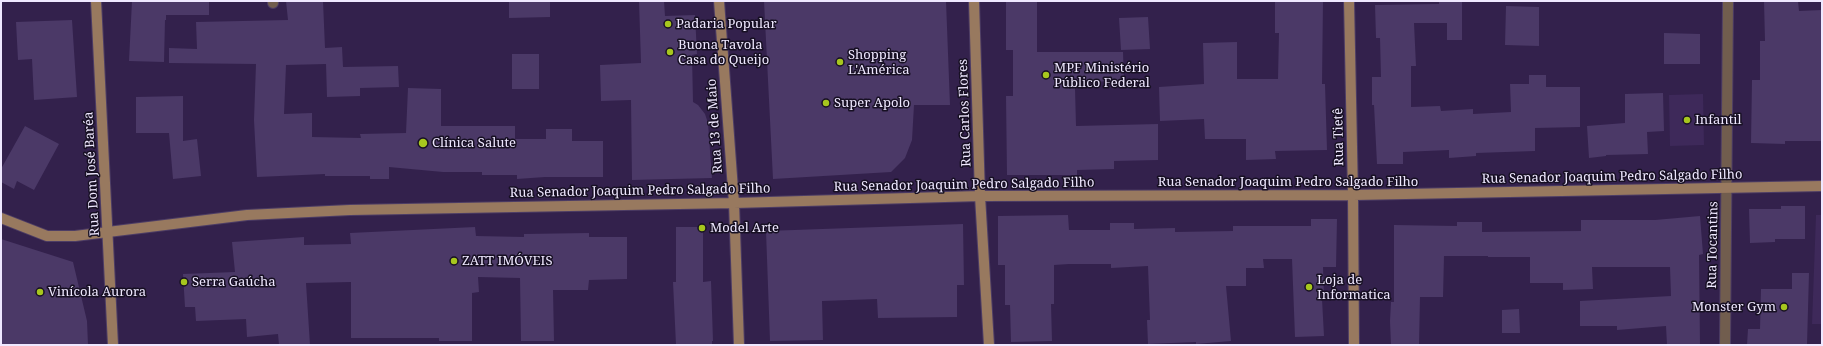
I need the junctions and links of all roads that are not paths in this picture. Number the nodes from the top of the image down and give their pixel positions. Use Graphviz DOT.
graph roads {
  1 [pos="96,1"];
  2 [pos="718,1"];
  3 [pos="974,1"];
  4 [pos="1349,1"];
  5 [pos="1728,1"];
  6 [pos="1822,186"];
  7 [pos="1727,188"];
  8 [pos="1354,195"];
  9 [pos="980,196"];
  10 [pos="734,203"];
  11 [pos="1,218"];
  12 [pos="108,232"];
  13 [pos="113,345"];
  14 [pos="739,345"];
  15 [pos="989,345"];
  16 [pos="1354,345"];
  17 [pos="1725,345"];
  1 -- 12 [label="main road, Rua Dom José Baréa"];
  2 -- 10 [label="main road, Rua 13 de Maio"];
  3 -- 9 [label="main road, Rua Carlos Flores"];
  4 -- 8 [label="main road, Rua Tietê"];
  5 -- 7 [label="street, Rua Tocantins"];
  6 -- 7 [label="main road, Rua Senador Joaquim Pedro Salgado Filho"];
  7 -- 8 [label="main road, Rua Senador Joaquim Pedro Salgado Filho"];
  7 -- 17 [label="street, Rua Tocantins"];
  8 -- 9 [label="main road, Rua Senador Joaquim Pedro Salgado Filho"];
  8 -- 16 [label="main road, Rua Tietê"];
  9 -- 10 [label="main road, Rua Senador Joaquim Pedro Salgado Filho"];
  9 -- 15 [label="main road, Rua Carlos Flores"];
  10 -- 12 [label="main road, Rua Senador Joaquim Pedro Salgado Filho"];
  10 -- 14 [label="main road, Rua 13 de Maio"];
  11 -- 12 [label="main road, Rua Senador Joaquim Pedro Salgado Filho"];
  12 -- 13 [label="main road, Rua Dom José Baréa"];
}
